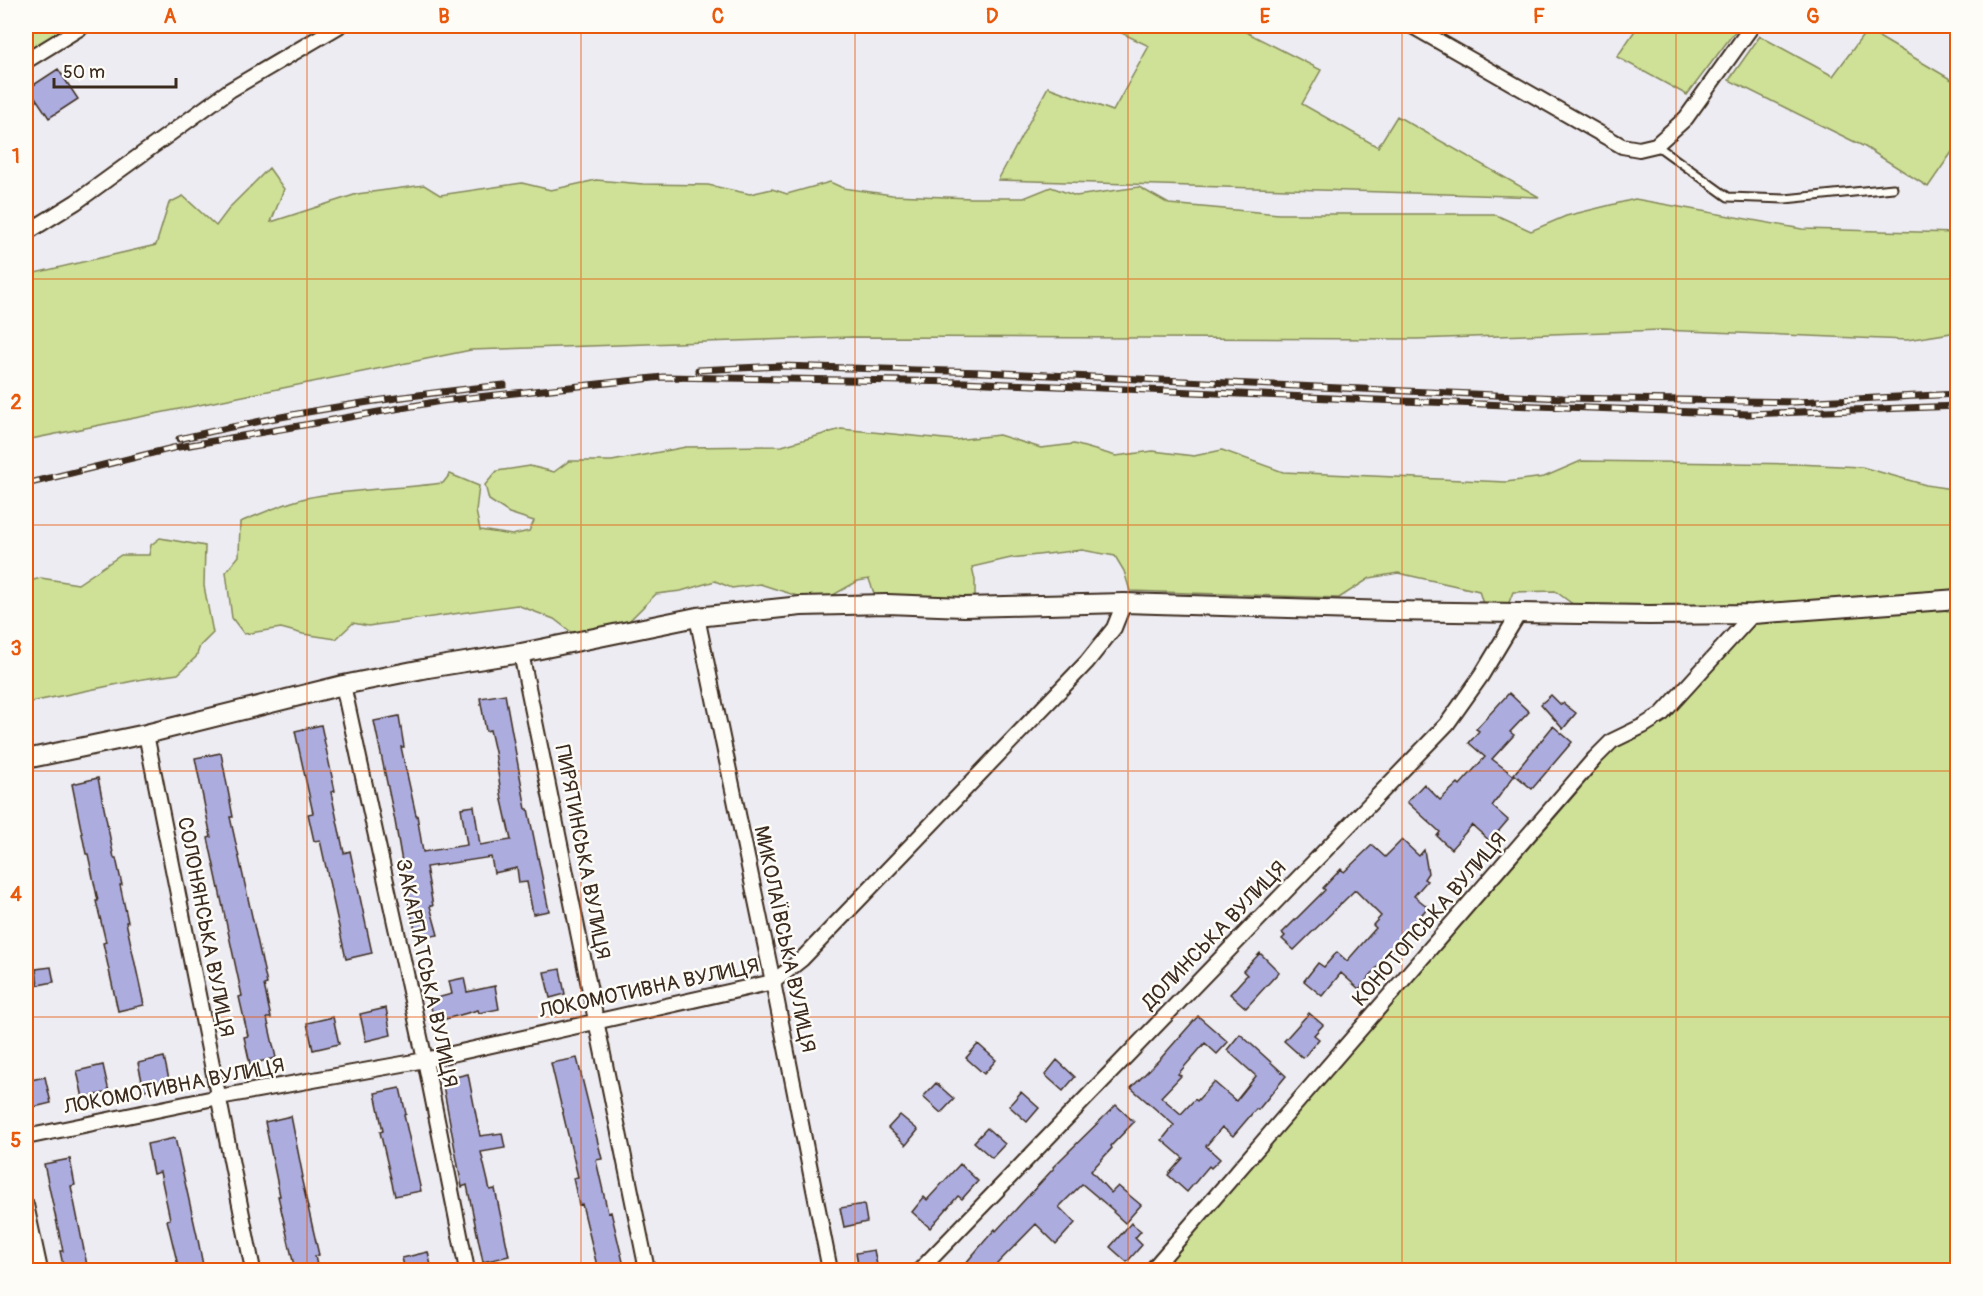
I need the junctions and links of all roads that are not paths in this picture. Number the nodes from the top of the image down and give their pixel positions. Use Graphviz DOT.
graph roads {
  1 [pos="83,26"];
  2 [pos="339,26"];
  3 [pos="1412,26"];
  4 [pos="1752,26"];
  5 [pos="26,62"];
  6 [pos="1656,145"];
  7 [pos="1893,188"];
  8 [pos="26,233"];
  9 [pos="1958,599"];
  10 [pos="1124,603"];
  11 [pos="1520,613"];
  12 [pos="1753,614"];
  13 [pos="697,617"];
  14 [pos="521,653"];
  15 [pos="342,685"];
  16 [pos="146,734"];
  17 [pos="26,759"];
  18 [pos="773,982"];
  19 [pos="596,1021"];
  20 [pos="425,1060"];
  21 [pos="219,1097"];
  22 [pos="26,1137"];
  23 [pos="26,1205"];
  24 [pos="40,1270"];
  25 [pos="253,1270"];
  26 [pos="467,1270"];
  27 [pos="647,1270"];
  28 [pos="830,1270"];
  29 [pos="920,1270"];
  30 [pos="1152,1270"];
  1 -- 5 [label="street"];
  2 -- 8 [label="street"];
  3 -- 6 [label="street"];
  4 -- 6 [label="street"];
  6 -- 7 [label="lane"];
  9 -- 12 [label="street"];
  10 -- 11 [label="street"];
  10 -- 13 [label="street"];
  10 -- 18 [label="street, ЛОКОМОТИВНА ВУЛИЦЯ"];
  11 -- 12 [label="street"];
  11 -- 29 [label="street, ДОЛИНСЬКА ВУЛИЦЯ"];
  12 -- 30 [label="street, КОНОТОПСЬКА ВУЛИЦЯ"];
  13 -- 14 [label="street"];
  13 -- 18 [label="street, МИКОЛАЇВСЬКА ВУЛИЦЯ"];
  14 -- 15 [label="street"];
  14 -- 19 [label="street, ПИРЯТИНСЬКА ВУЛИЦЯ"];
  15 -- 16 [label="street"];
  15 -- 20 [label="street, ЗАКАРПАТСЬКА ВУЛИЦЯ"];
  16 -- 17 [label="street"];
  16 -- 21 [label="street, СОЛОНЯНСЬКА ВУЛИЦЯ"];
  18 -- 19 [label="street, ЛОКОМОТИВНА ВУЛИЦЯ"];
  18 -- 28 [label="street, МИКОЛАЇВСЬКА ВУЛИЦЯ"];
  19 -- 20 [label="street, ЛОКОМОТИВНА ВУЛИЦЯ"];
  19 -- 27 [label="street, ПИРЯТИНСЬКА ВУЛИЦЯ"];
  20 -- 21 [label="street, ЛОКОМОТИВНА ВУЛИЦЯ"];
  20 -- 26 [label="street, ЗАКАРПАТСЬКА ВУЛИЦЯ"];
  21 -- 22 [label="street, ЛОКОМОТИВНА ВУЛИЦЯ"];
  21 -- 25 [label="street, СОЛОНЯНСЬКА ВУЛИЦЯ"];
  23 -- 24 [label="street"];
}
